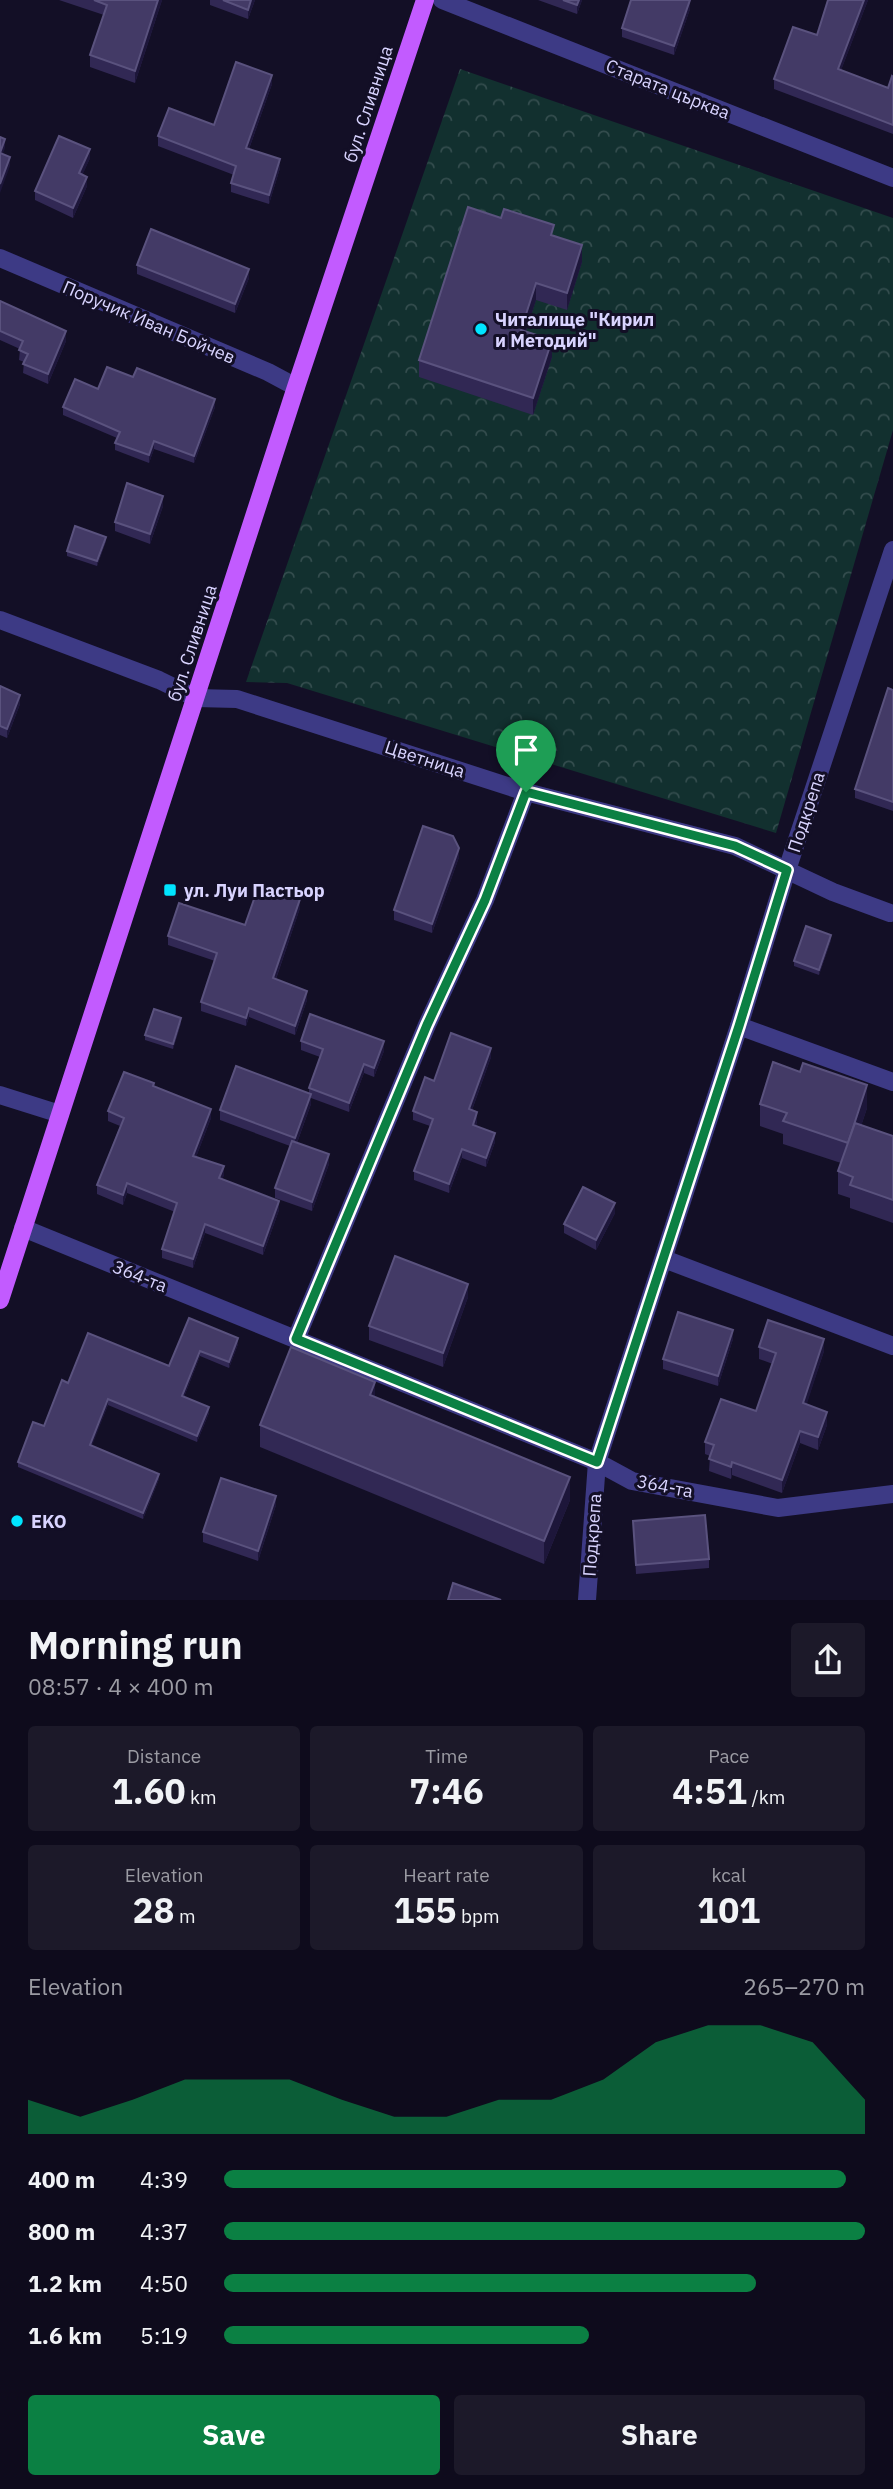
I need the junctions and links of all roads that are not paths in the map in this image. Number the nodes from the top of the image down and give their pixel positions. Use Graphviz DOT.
graph roads {
  1 [pos="425,0"];
  2 [pos="442,0"];
  3 [pos="893,178"];
  4 [pos="0,258"];
  5 [pos="296,387"];
  6 [pos="893,550"];
  7 [pos="0,620"];
  8 [pos="196,698"];
  9 [pos="526,792"];
  10 [pos="787,870"];
  11 [pos="890,913"];
  12 [pos="739,1026"];
  13 [pos="893,1082"];
  14 [pos="0,1094"];
  15 [pos="60,1114"];
  16 [pos="23,1228"];
  17 [pos="664,1259"];
  18 [pos="0,1300"];
  19 [pos="296,1339"];
  20 [pos="893,1346"];
  21 [pos="597,1462"];
  22 [pos="893,1494"];
  23 [pos="587,1600"];
  1 -- 5 [label="main road, бул. Сливница"];
  2 -- 3 [label="street, Старата църква"];
  4 -- 5 [label="street, Поручик Иван Бойчев"];
  5 -- 8 [label="main road, бул. Сливница"];
  6 -- 10 [label="street, Подкрепа"];
  7 -- 8 [label="street, Цветница"];
  8 -- 9 [label="street, Цветница"];
  8 -- 15 [label="main road, бул. Сливница"];
  9 -- 10 [label="street, Цветница"];
  9 -- 19 [label="street"];
  10 -- 11 [label="street, Цветница"];
  10 -- 12 [label="street, Подкрепа"];
  12 -- 13 [label="street"];
  12 -- 17 [label="street, Подкрепа"];
  14 -- 15 [label="street"];
  15 -- 16 [label="main road, бул. Сливница"];
  16 -- 18 [label="main road, бул. Сливница"];
  16 -- 19 [label="street, 364-та"];
  17 -- 20 [label="street"];
  17 -- 21 [label="street, Подкрепа"];
  19 -- 21 [label="street, 364-та"];
  21 -- 22 [label="street, 364-та"];
  21 -- 23 [label="street, Подкрепа"];
}
